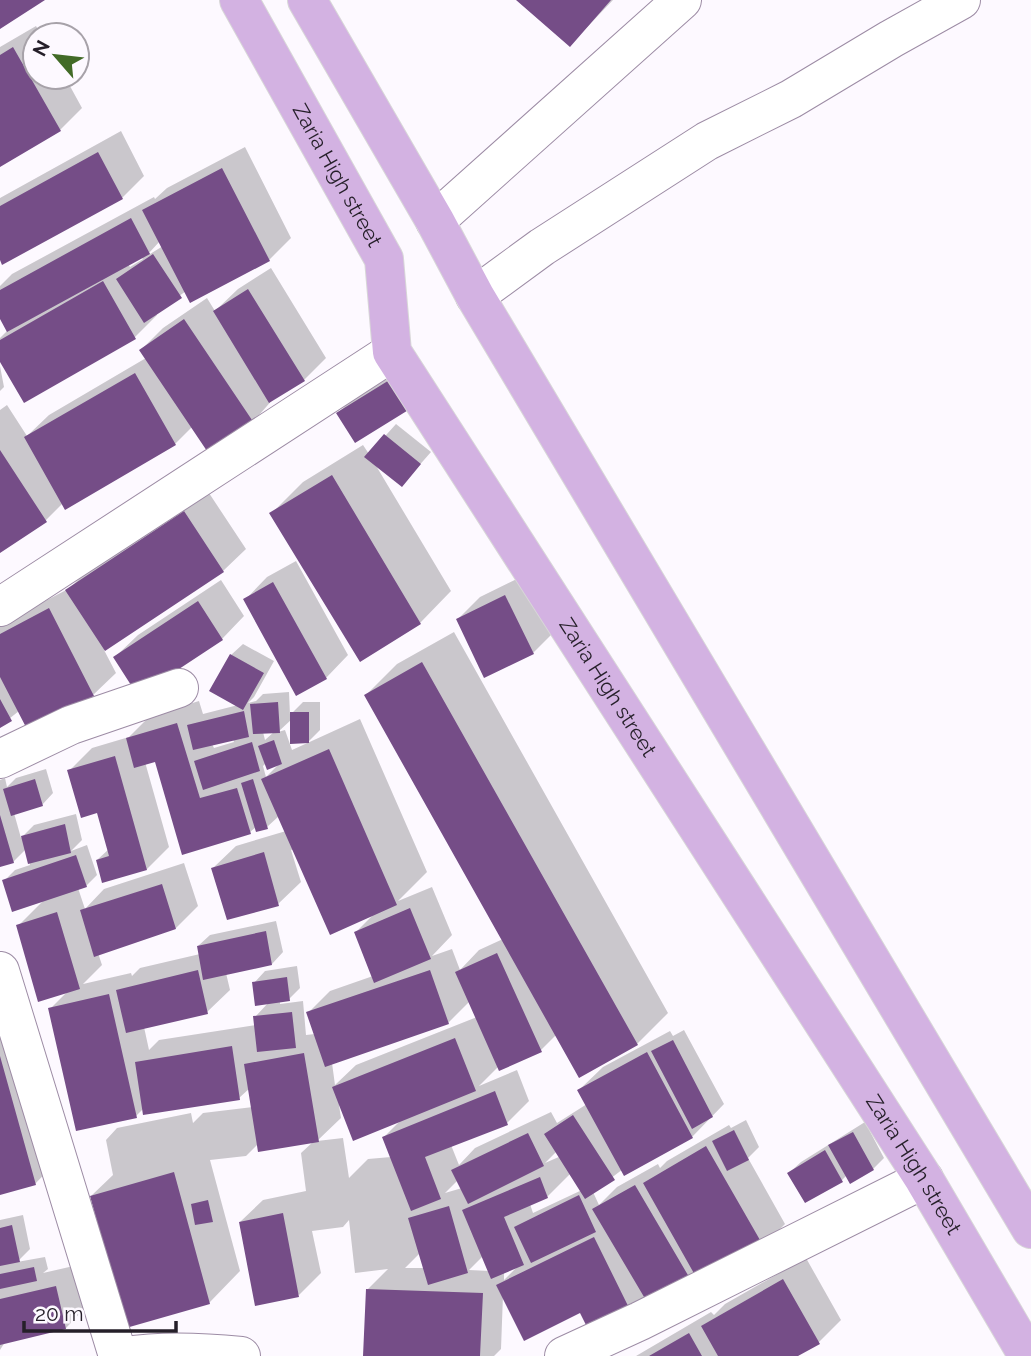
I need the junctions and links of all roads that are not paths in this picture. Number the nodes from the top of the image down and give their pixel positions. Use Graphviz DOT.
graph roads {
  1 [pos="239,0"];
  2 [pos="307,0"];
  3 [pos="682,0"];
  4 [pos="961,0"];
  5 [pos="435,221"];
  6 [pos="475,296"];
  7 [pos="392,352"];
  8 [pos="0,607"];
  9 [pos="179,688"];
  10 [pos="0,759"];
  11 [pos="0,971"];
  12 [pos="924,1179"];
  13 [pos="1031,1229"];
  14 [pos="118,1356"];
  15 [pos="125,1356"];
  16 [pos="241,1356"];
  17 [pos="564,1356"];
  18 [pos="1028,1356"];
  1 -- 7 [label="main road, Zaria High street"];
  2 -- 5 [label="main road"];
  3 -- 5 [label="street"];
  4 -- 6 [label="street"];
  5 -- 6 [label="main road"];
  6 -- 13 [label="main road"];
  7 -- 8 [label="street"];
  7 -- 12 [label="main road, Zaria High street"];
  9 -- 10 [label="street"];
  11 -- 14 [label="street"];
  12 -- 17 [label="street"];
  12 -- 18 [label="main road, Zaria High street"];
  15 -- 16 [label="street"];
}
